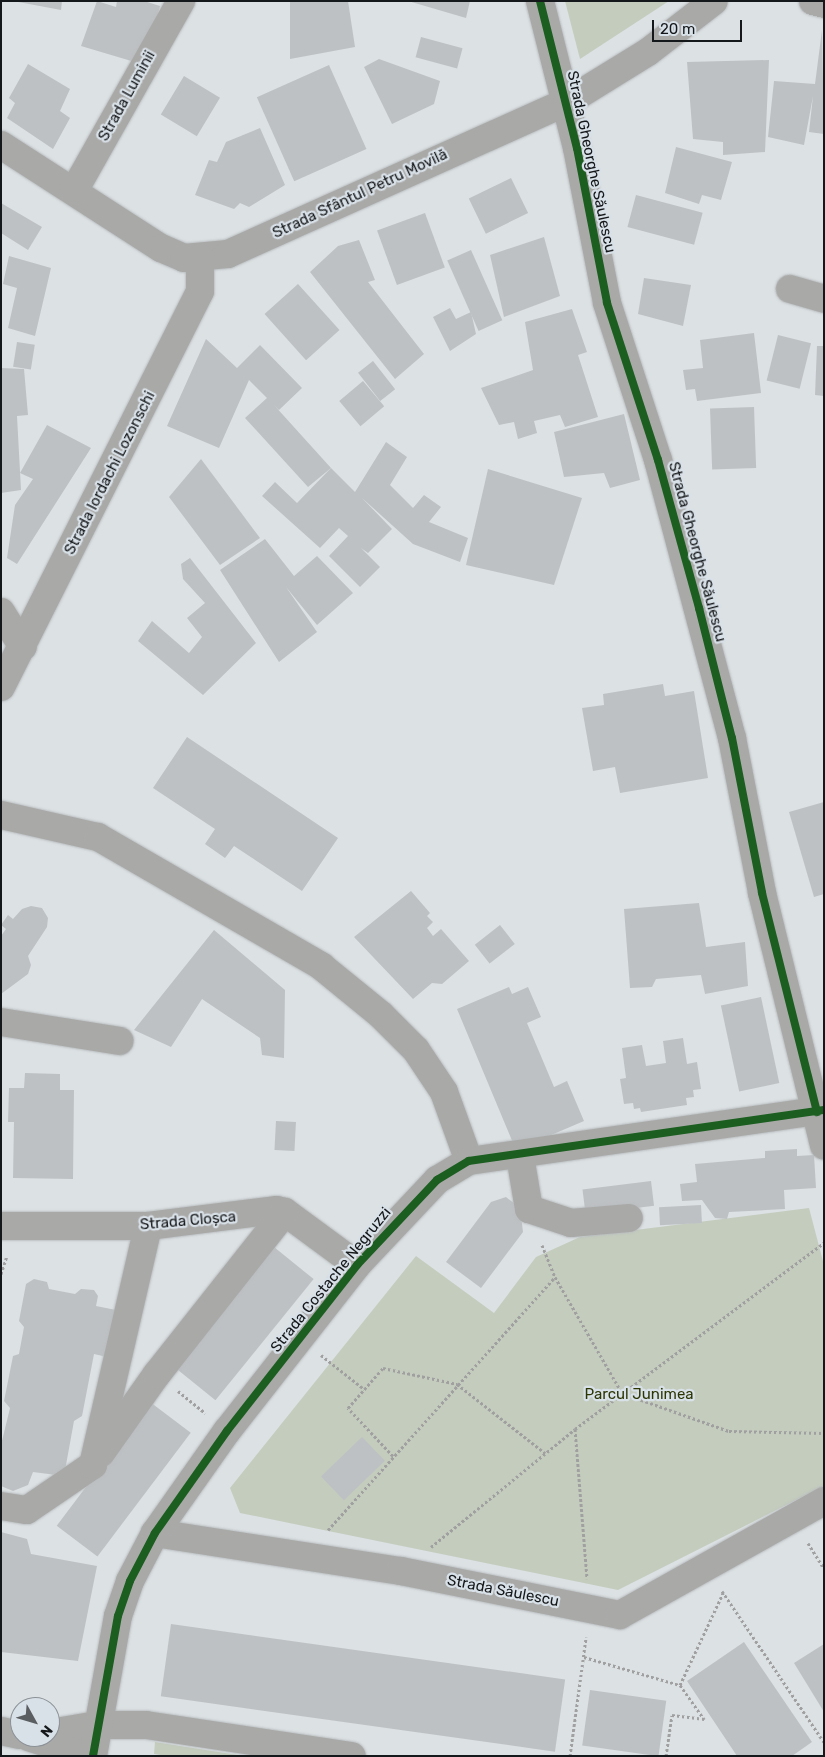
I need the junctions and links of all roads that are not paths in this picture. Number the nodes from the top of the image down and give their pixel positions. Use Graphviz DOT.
graph roads {
  1 [pos="181,1"];
  2 [pos="540,1"];
  3 [pos="714,1"];
  4 [pos="813,1"];
  5 [pos="824,4"];
  6 [pos="567,102"];
  7 [pos="1,145"];
  8 [pos="74,191"];
  9 [pos="200,258"];
  10 [pos="790,289"];
  11 [pos="824,299"];
  12 [pos="1,612"];
  13 [pos="23,647"];
  14 [pos="1,687"];
  15 [pos="1,814"];
  16 [pos="1,1022"];
  17 [pos="119,1041"];
  18 [pos="820,1111"];
  19 [pos="824,1146"];
  20 [pos="520,1156"];
  21 [pos="469,1161"];
  22 [pos="285,1212"];
  23 [pos="629,1218"];
  24 [pos="1,1226"];
  25 [pos="148,1226"];
  26 [pos="357,1265"];
  27 [pos="93,1465"];
  28 [pos="824,1501"];
  29 [pos="1,1506"];
  30 [pos="155,1533"];
  31 [pos="98,1726"];
  32 [pos="60,1732"];
  33 [pos="59,1747"];
  34 [pos="86,1756"];
  35 [pos="92,1756"];
  36 [pos="352,1756"];
  1 -- 8 [label="street, Strada Luminii"];
  2 -- 6 [label="street, Strada Gheorghe Săulescu"];
  3 -- 6 [label="street, Strada Sfântul Petru Movilă"];
  4 -- 5 [label="street"];
  6 -- 9 [label="street, Strada Sfântul Petru Movilă"];
  6 -- 18 [label="street, Strada Gheorghe Săulescu"];
  7 -- 8 [label="street, Strada Sfântul Petru Movilă"];
  8 -- 9 [label="street, Strada Sfântul Petru Movilă"];
  9 -- 13 [label="street, Strada Iordachi Lozonschi"];
  10 -- 11 [label="street"];
  12 -- 13 [label="street"];
  13 -- 14 [label="street"];
  15 -- 21 [label="street"];
  16 -- 17 [label="street"];
  18 -- 19 [label="street"];
  18 -- 20 [label="street, Strada Costache Negruzzi"];
  20 -- 21 [label="street, Strada Costache Negruzzi"];
  20 -- 23 [label="street"];
  21 -- 26 [label="street, Strada Costache Negruzzi"];
  22 -- 25 [label="street, Strada Cloșca"];
  22 -- 26 [label="street"];
  22 -- 27 [label="street"];
  24 -- 25 [label="street, Strada Cloșca"];
  25 -- 27 [label="street"];
  26 -- 30 [label="street, Strada Costache Negruzzi"];
  27 -- 29 [label="street"];
  28 -- 30 [label="street, Strada Săulescu"];
  30 -- 31 [label="street, Strada Costache Negruzzi"];
  31 -- 32 [label="street"];
  31 -- 35 [label="street, Strada Costache Negruzzi"];
  31 -- 36 [label="street"];
  33 -- 34 [label="street"];
}
